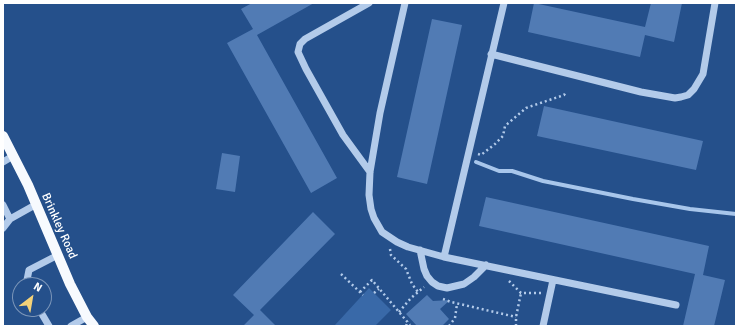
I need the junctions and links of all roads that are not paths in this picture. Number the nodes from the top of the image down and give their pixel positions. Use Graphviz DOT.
graph roads {
  1 [pos="369,3"];
  2 [pos="405,3"];
  3 [pos="504,3"];
  4 [pos="714,3"];
  5 [pos="492,54"];
  6 [pos="3,136"];
  7 [pos="13,156"];
  8 [pos="3,162"];
  9 [pos="370,172"];
  10 [pos="3,205"];
  11 [pos="35,205"];
  12 [pos="10,219"];
  13 [pos="3,228"];
  14 [pos="420,250"];
  15 [pos="58,254"];
  16 [pos="444,257"];
  17 [pos="486,265"];
  18 [pos="28,277"];
  19 [pos="553,280"];
  20 [pos="676,305"];
  21 [pos="44,317"];
  22 [pos="87,317"];
  23 [pos="49,326"];
  24 [pos="71,326"];
  25 [pos="94,326"];
  26 [pos="544,326"];
  1 -- 9 [label="street"];
  2 -- 9 [label="street"];
  3 -- 5 [label="street"];
  4 -- 5 [label="street"];
  5 -- 16 [label="street"];
  6 -- 7 [label="main road, Brinkley Road"];
  7 -- 8 [label="street"];
  7 -- 11 [label="main road, Brinkley Road"];
  9 -- 14 [label="street"];
  10 -- 12 [label="street"];
  11 -- 12 [label="street"];
  11 -- 15 [label="main road, Brinkley Road"];
  12 -- 13 [label="street"];
  14 -- 16 [label="street"];
  14 -- 17 [label="street"];
  15 -- 18 [label="street"];
  15 -- 22 [label="main road, Brinkley Road"];
  16 -- 17 [label="street"];
  17 -- 19 [label="street"];
  19 -- 20 [label="street"];
  19 -- 26 [label="street"];
  21 -- 23 [label="street"];
  22 -- 24 [label="street"];
  22 -- 25 [label="main road, Brinkley Road"];
}
